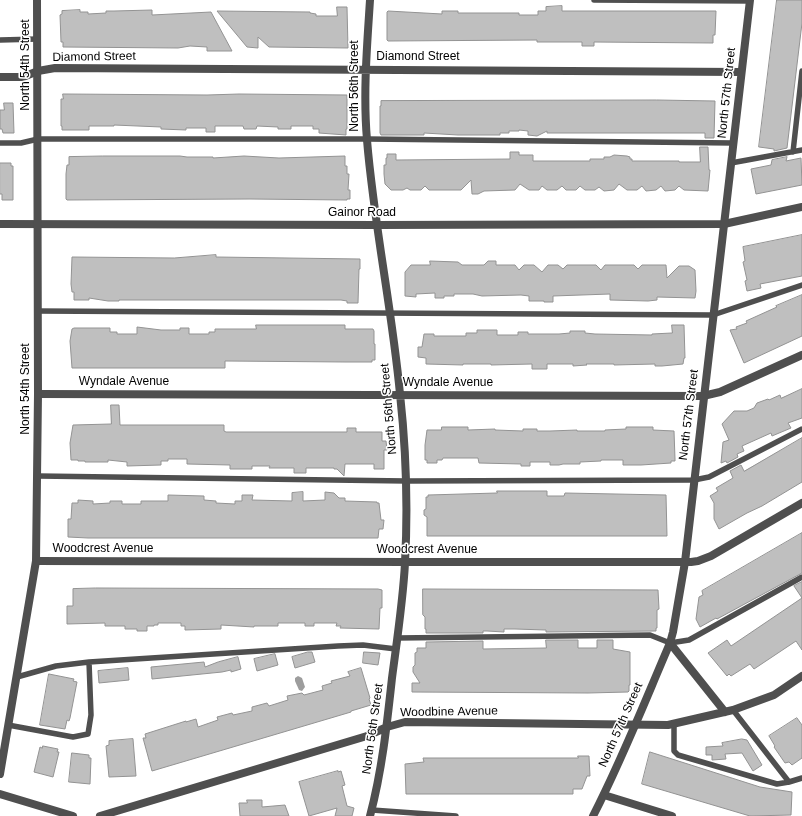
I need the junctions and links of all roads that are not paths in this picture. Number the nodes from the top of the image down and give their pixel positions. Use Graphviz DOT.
graph roads {
  1 [pos="37,0"];
  2 [pos="370,0"];
  3 [pos="594,0"];
  4 [pos="750,1"];
  5 [pos="38,39"];
  6 [pos="0,40"];
  7 [pos="365,69"];
  8 [pos="38,71"];
  9 [pos="802,71"];
  10 [pos="741,72"];
  11 [pos="0,77"];
  12 [pos="367,139"];
  13 [pos="38,140"];
  14 [pos="0,143"];
  15 [pos="733,143"];
  16 [pos="802,150"];
  17 [pos="793,152"];
  18 [pos="731,163"];
  19 [pos="802,207"];
  20 [pos="37,223"];
  21 [pos="0,224"];
  22 [pos="724,224"];
  23 [pos="376,226"];
  24 [pos="802,284"];
  25 [pos="37,311"];
  26 [pos="391,313"];
  27 [pos="713,315"];
  28 [pos="802,355"];
  29 [pos="38,394"];
  30 [pos="400,394"];
  31 [pos="703,396"];
  32 [pos="802,429"];
  33 [pos="38,476"];
  34 [pos="694,480"];
  35 [pos="406,481"];
  36 [pos="802,503"];
  37 [pos="36,561"];
  38 [pos="405,562"];
  39 [pos="685,562"];
  40 [pos="802,577"];
  41 [pos="397,638"];
  42 [pos="670,643"];
  43 [pos="396,649"];
  44 [pos="89,662"];
  45 [pos="802,676"];
  46 [pos="17,677"];
  47 [pos="729,711"];
  48 [pos="635,724"];
  49 [pos="674,724"];
  50 [pos="8,725"];
  51 [pos="387,726"];
  52 [pos="0,774"];
  53 [pos="802,778"];
  54 [pos="789,782"];
  55 [pos="0,794"];
  56 [pos="604,796"];
  57 [pos="371,813"];
  58 [pos="73,816"];
  59 [pos="100,816"];
  60 [pos="456,816"];
  61 [pos="593,816"];
  62 [pos="672,816"];
  1 -- 5 [label="street, North 54th Street"];
  2 -- 7 [label="street, North 56th Street"];
  3 -- 4 [label="lane"];
  4 -- 10 [label="street, North 57th Street"];
  5 -- 6 [label="lane"];
  5 -- 8 [label="street, North 54th Street"];
  7 -- 8 [label="street, Diamond Street"];
  7 -- 10 [label="street, Diamond Street"];
  7 -- 12 [label="street, North 56th Street"];
  8 -- 11 [label="street, Diamond Street"];
  8 -- 13 [label="street, North 54th Street"];
  9 -- 17 [label="lane"];
  10 -- 15 [label="street, North 57th Street"];
  12 -- 13 [label="lane"];
  12 -- 15 [label="lane"];
  12 -- 23 [label="street, North 56th Street"];
  13 -- 14 [label="lane"];
  13 -- 20 [label="street, North 54th Street"];
  15 -- 18 [label="street, North 57th Street"];
  16 -- 17 [label="lane"];
  17 -- 18 [label="lane"];
  18 -- 22 [label="street, North 57th Street"];
  19 -- 22 [label="street, Gainor Road"];
  20 -- 21 [label="street, Gainor Road"];
  20 -- 23 [label="street, Gainor Road"];
  20 -- 25 [label="street, North 54th Street"];
  22 -- 23 [label="street, Gainor Road"];
  22 -- 27 [label="street, North 57th Street"];
  23 -- 26 [label="street, North 56th Street"];
  24 -- 27 [label="lane"];
  25 -- 26 [label="lane"];
  25 -- 29 [label="street, North 54th Street"];
  26 -- 27 [label="lane"];
  26 -- 30 [label="street, North 56th Street"];
  27 -- 31 [label="street, North 57th Street"];
  28 -- 31 [label="street, Wyndale Avenue"];
  29 -- 30 [label="street, Wyndale Avenue"];
  29 -- 33 [label="street, North 54th Street"];
  30 -- 31 [label="street, Wyndale Avenue"];
  30 -- 35 [label="street, North 56th Street"];
  31 -- 34 [label="street, North 57th Street"];
  32 -- 34 [label="lane"];
  33 -- 35 [label="lane"];
  33 -- 37 [label="street, North 54th Street"];
  34 -- 35 [label="lane"];
  34 -- 39 [label="street, North 57th Street"];
  35 -- 38 [label="street, North 56th Street"];
  36 -- 39 [label="street, Woodcrest Avenue"];
  37 -- 38 [label="street, Woodcrest Avenue"];
  37 -- 46 [label="street, North 54th Street"];
  38 -- 39 [label="street, Woodcrest Avenue"];
  38 -- 41 [label="street, North 56th Street"];
  39 -- 42 [label="street, North 57th Street"];
  40 -- 42 [label="lane"];
  41 -- 42 [label="lane"];
  41 -- 43 [label="street, North 56th Street"];
  42 -- 47 [label="street"];
  42 -- 48 [label="street, North 57th Street"];
  43 -- 44 [label="lane"];
  43 -- 51 [label="street, North 56th Street"];
  44 -- 46 [label="lane"];
  44 -- 50 [label="lane"];
  45 -- 47 [label="street, Woodbine Avenue"];
  46 -- 50 [label="street, North 54th Street"];
  47 -- 49 [label="street, Woodbine Avenue"];
  47 -- 54 [label="lane"];
  48 -- 49 [label="street, Woodbine Avenue"];
  48 -- 51 [label="street, Woodbine Avenue"];
  48 -- 56 [label="street, North 57th Street"];
  49 -- 54 [label="lane"];
  50 -- 52 [label="street, North 54th Street"];
  51 -- 57 [label="street, North 56th Street"];
  51 -- 59 [label="street, Woodbine Avenue"];
  53 -- 54 [label="lane"];
  55 -- 58 [label="street"];
  56 -- 61 [label="street, North 57th Street"];
  56 -- 62 [label="street"];
  57 -- 60 [label="lane"];
}
